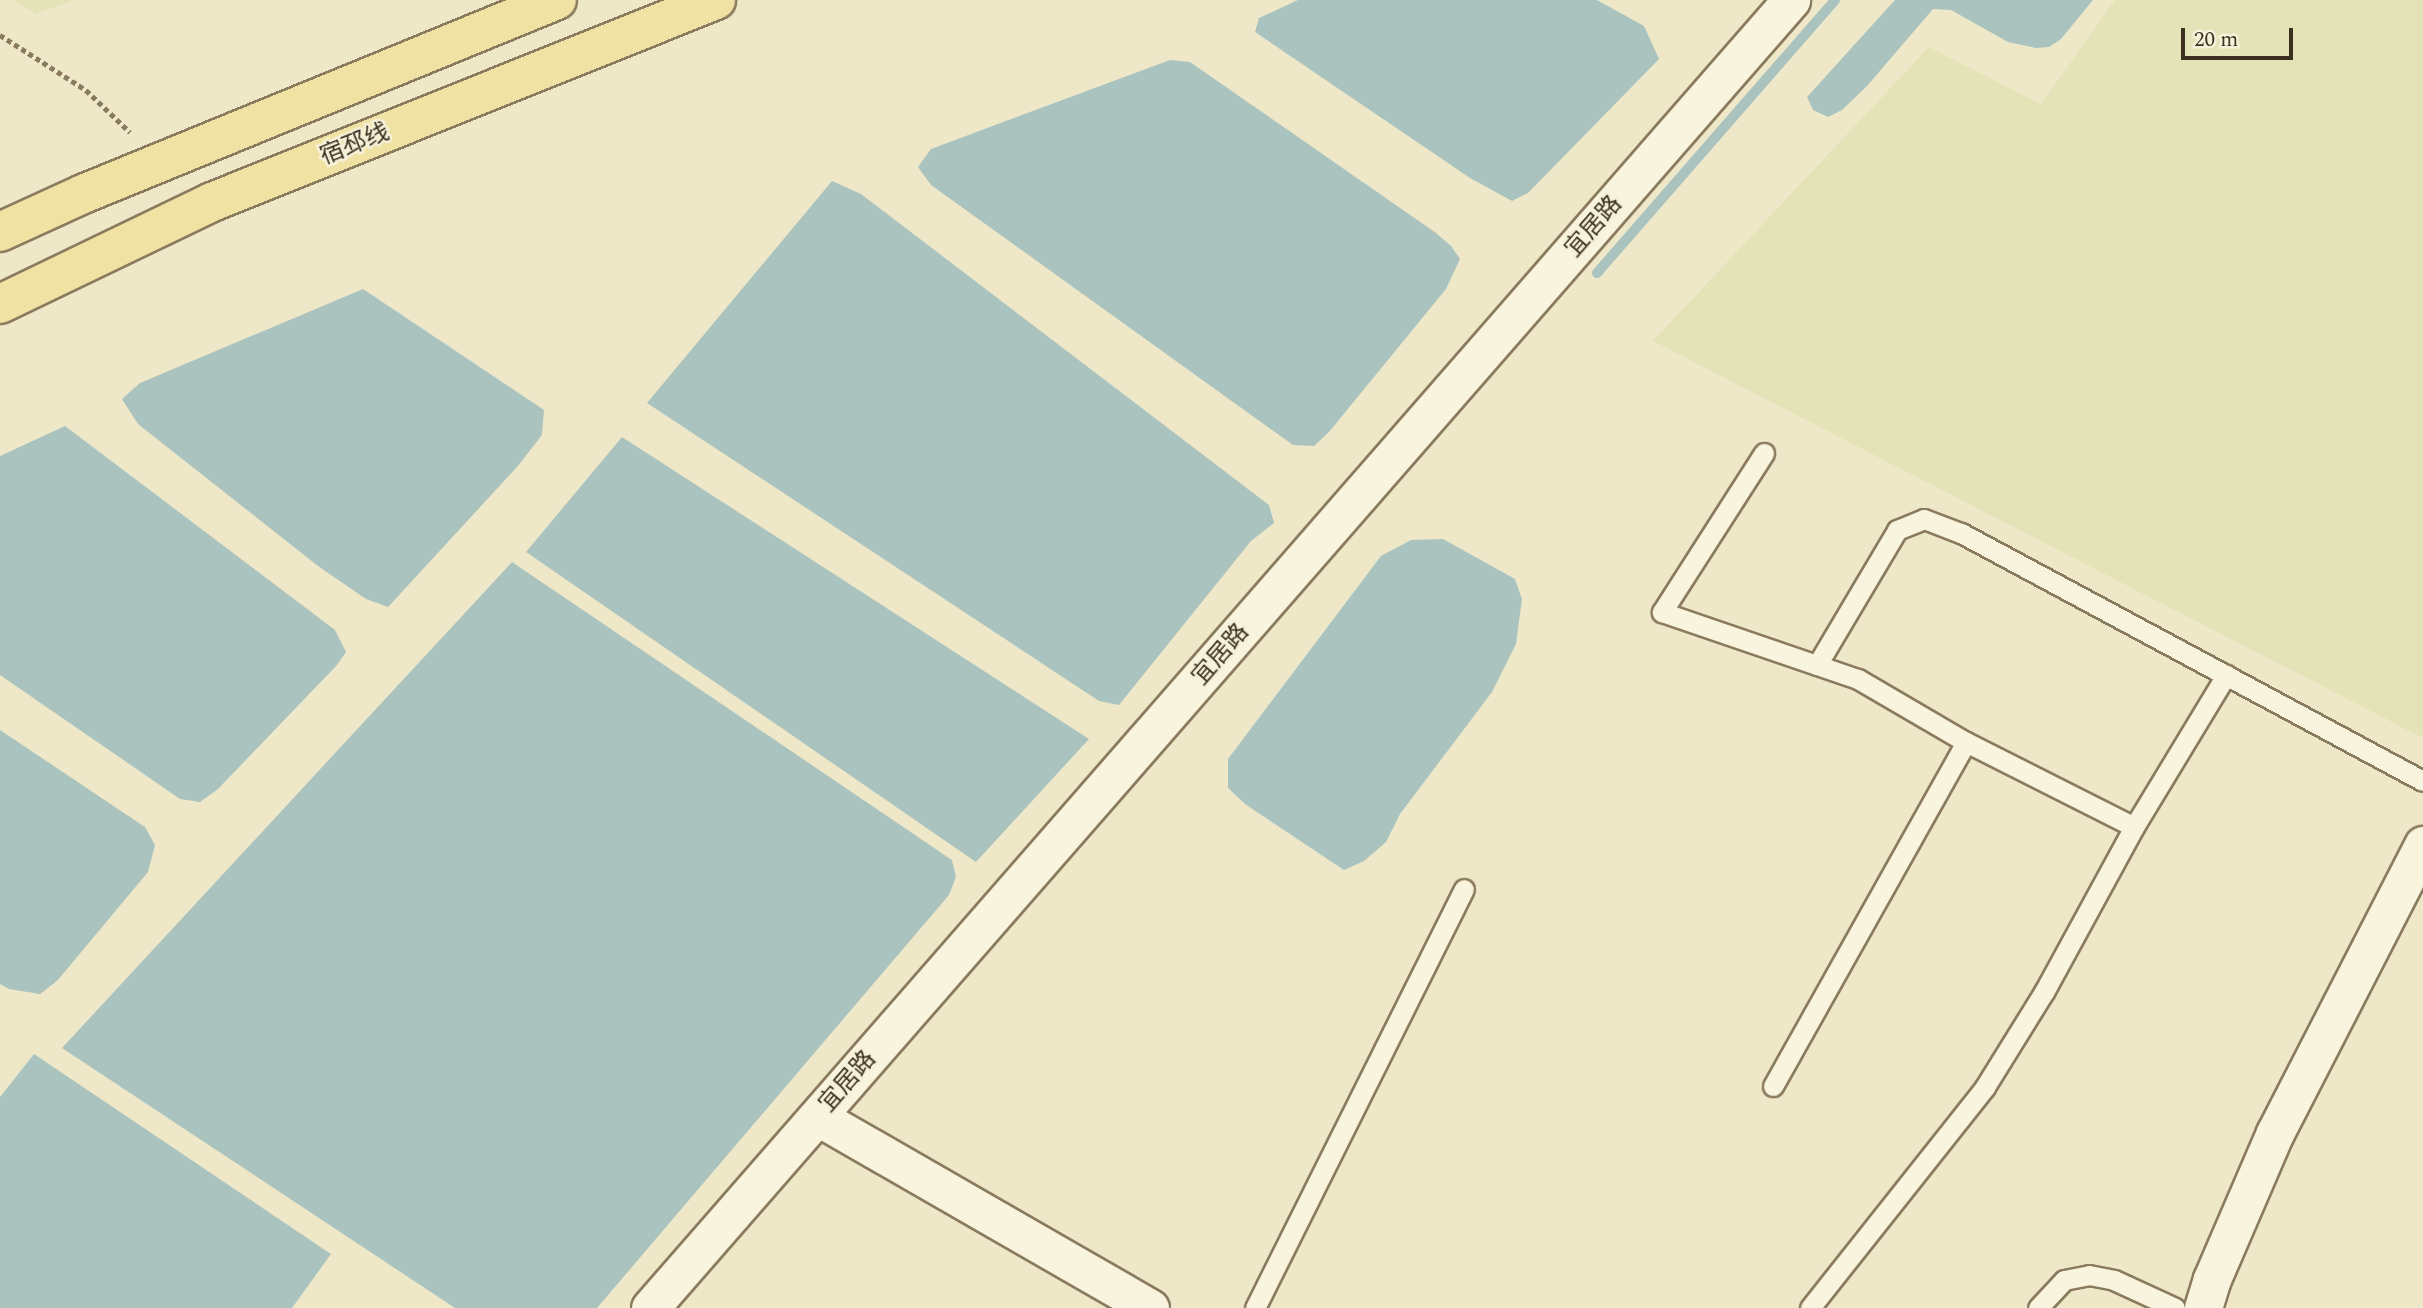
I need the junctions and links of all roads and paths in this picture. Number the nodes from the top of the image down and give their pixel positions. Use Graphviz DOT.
graph roads {
  1 [pos="557,0"];
  2 [pos="716,0"];
  3 [pos="1791,0"];
  4 [pos="0,35"];
  5 [pos="161,162"];
  6 [pos="0,232"];
  7 [pos="0,304"];
  8 [pos="1764,453"];
  9 [pos="1817,665"];
  10 [pos="2226,675"];
  11 [pos="1966,742"];
  12 [pos="2423,781"];
  13 [pos="2134,828"];
  14 [pos="2423,845"];
  15 [pos="1464,889"];
  16 [pos="1773,1086"];
  17 [pos="818,1117"];
  18 [pos="650,1308"];
  19 [pos="1150,1308"];
  20 [pos="1255,1308"];
  21 [pos="1810,1308"];
  22 [pos="2038,1308"];
  23 [pos="2175,1308"];
  24 [pos="2203,1308"];
  1 -- 5 [label="main road"];
  2 -- 7 [label="main road, 宿邳线"];
  3 -- 17 [label="street, 宜居路"];
  4 -- 5 [label="path"];
  5 -- 6 [label="main road"];
  8 -- 9 [label="lane"];
  9 -- 10 [label="lane"];
  9 -- 11 [label="lane"];
  10 -- 12 [label="lane"];
  10 -- 13 [label="lane"];
  11 -- 13 [label="lane"];
  11 -- 16 [label="lane"];
  13 -- 21 [label="lane"];
  14 -- 24 [label="street"];
  15 -- 20 [label="lane"];
  17 -- 18 [label="street, 宜居路"];
  17 -- 19 [label="street"];
  22 -- 23 [label="lane"];
}
